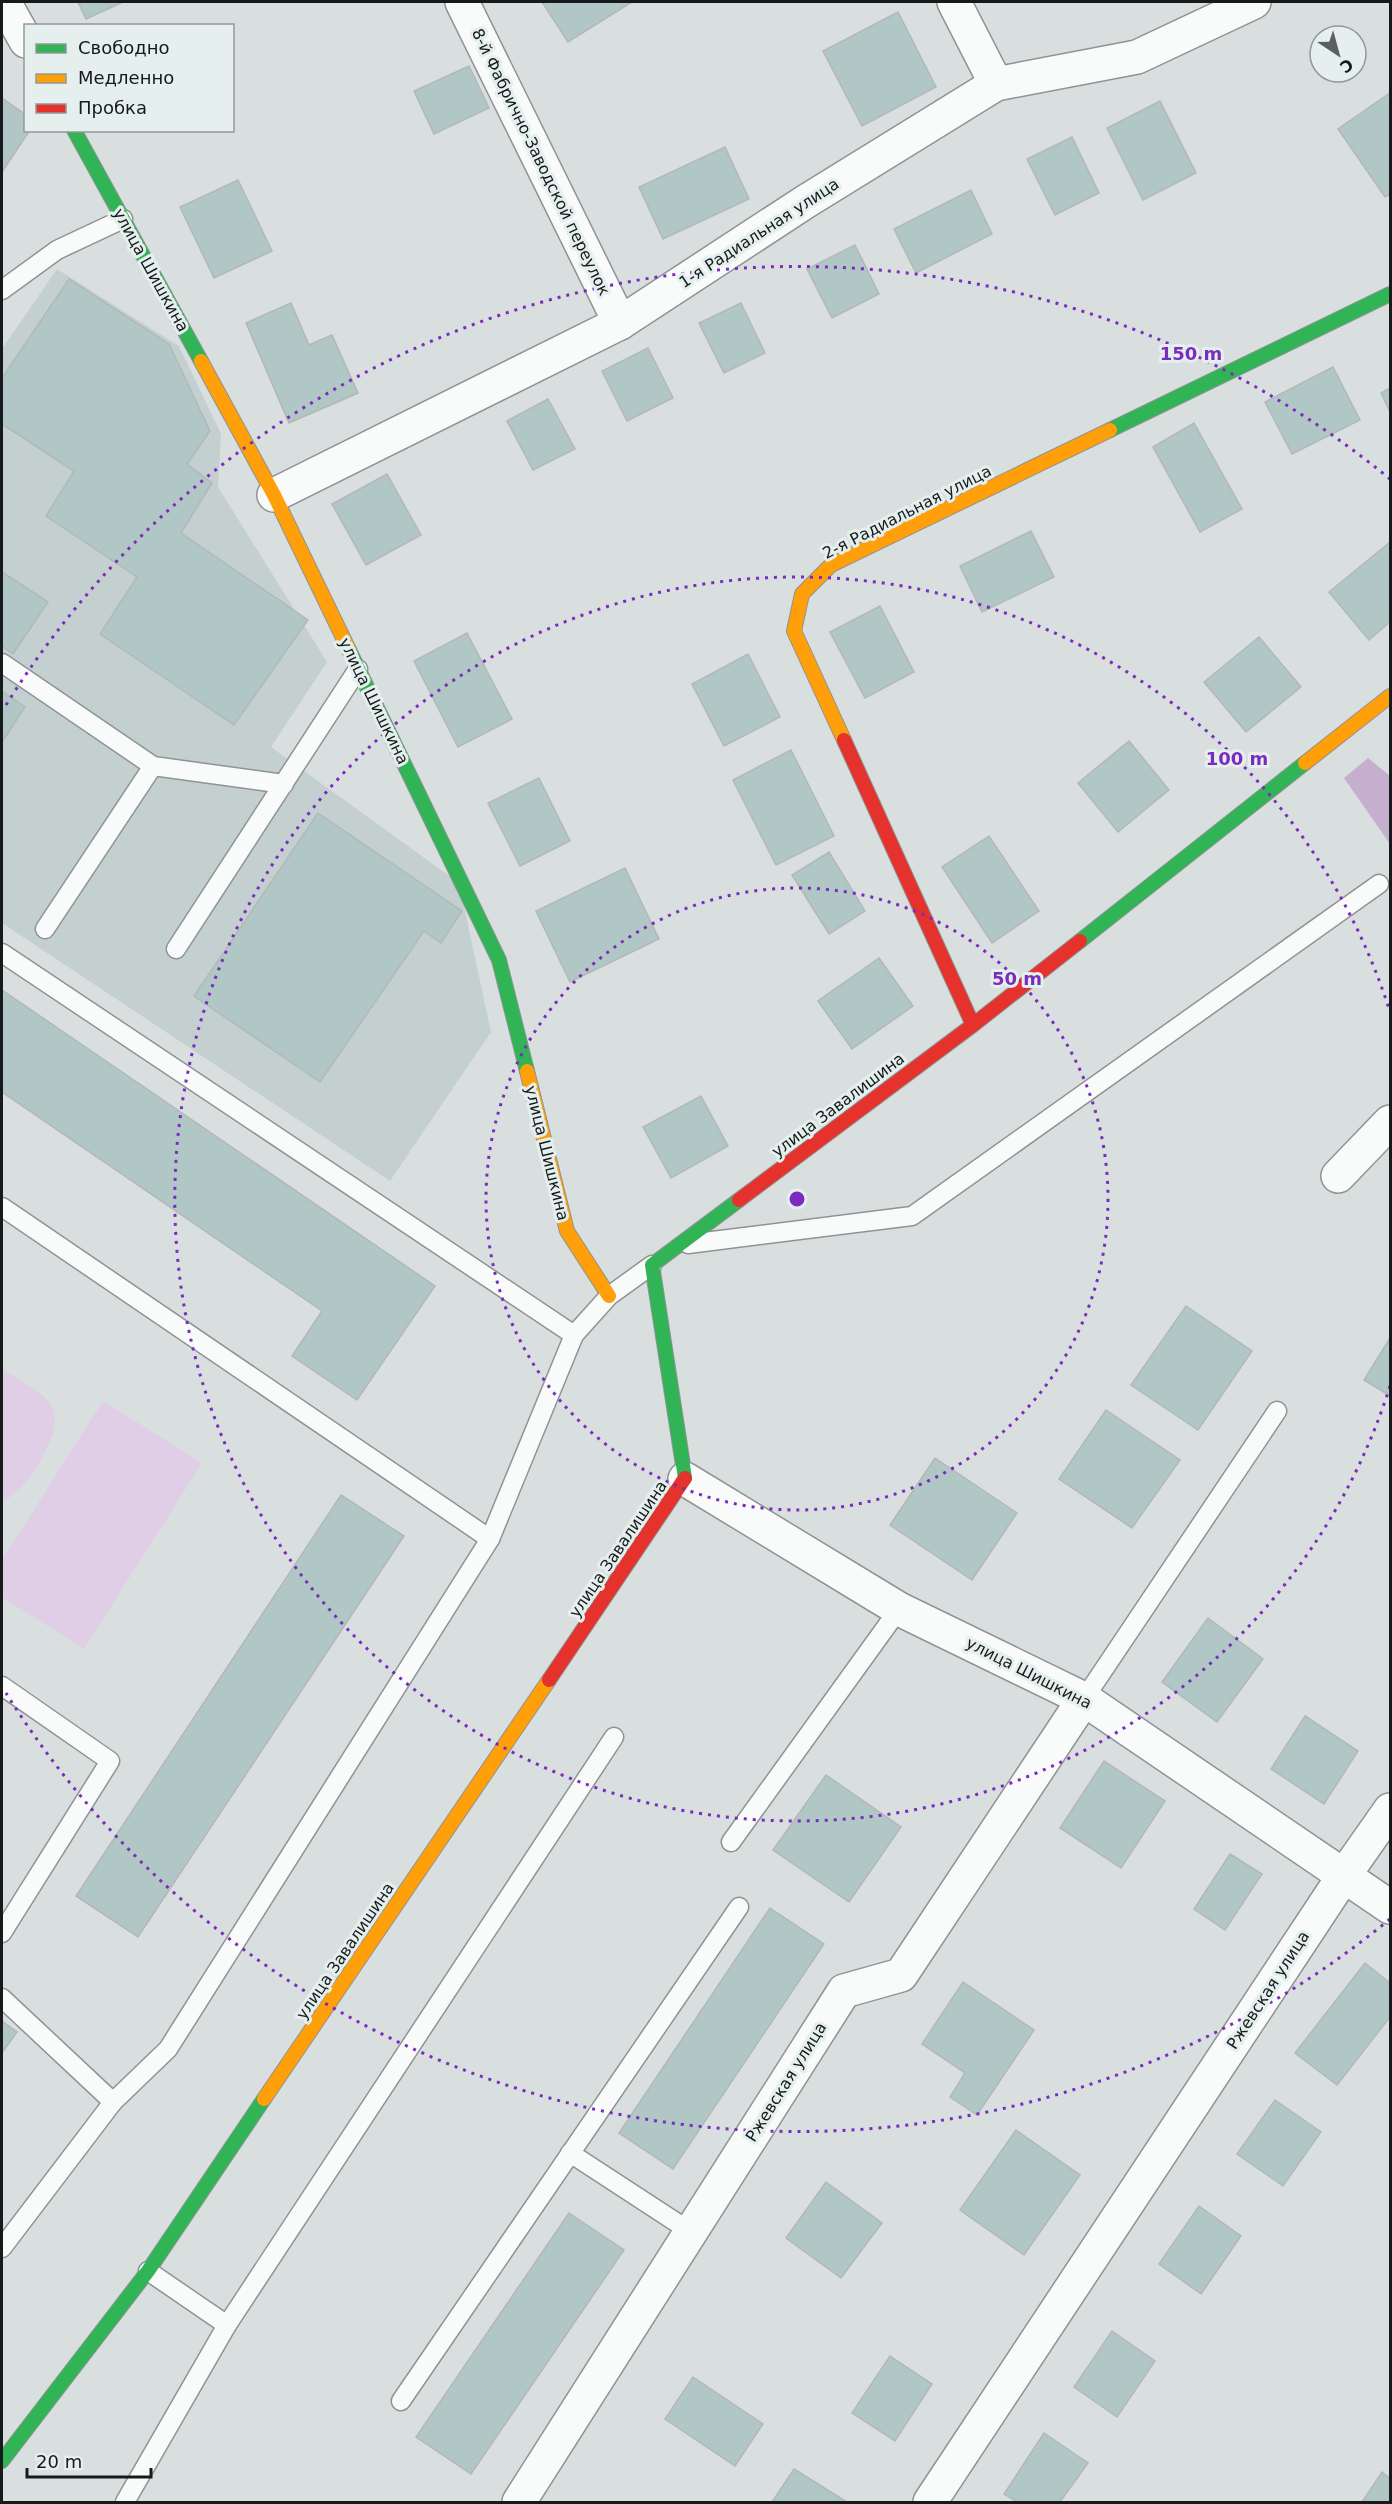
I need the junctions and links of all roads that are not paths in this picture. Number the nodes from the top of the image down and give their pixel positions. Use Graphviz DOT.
graph roads {
  1 [pos="4,2"];
  2 [pos="462,2"];
  3 [pos="954,2"];
  4 [pos="1254,2"];
  5 [pos="24,37"];
  6 [pos="996,84"];
  7 [pos="75,132"];
  8 [pos="123,219"];
  9 [pos="2,290"];
  10 [pos="1390,294"];
  11 [pos="620,323"];
  12 [pos="274,495"];
  13 [pos="2,663"];
  14 [pos="358,669"];
  15 [pos="1390,696"];
  16 [pos="153,766"];
  17 [pos="284,784"];
  18 [pos="1379,884"];
  19 [pos="45,929"];
  20 [pos="176,949"];
  21 [pos="2,953"];
  22 [pos="973,1024"];
  23 [pos="1390,1122"];
  24 [pos="1338,1176"];
  25 [pos="2,1207"];
  26 [pos="678,1246"];
  27 [pos="652,1264"];
  28 [pos="609,1296"];
  29 [pos="574,1335"];
  30 [pos="1277,1411"];
  31 [pos="685,1479"];
  32 [pos="490,1539"];
  33 [pos="899,1609"];
  34 [pos="2,1686"];
  35 [pos="1084,1699"];
  36 [pos="614,1737"];
  37 [pos="1390,1810"];
  38 [pos="731,1842"];
  39 [pos="1345,1874"];
  40 [pos="739,1907"];
  41 [pos="1390,1907"];
  42 [pos="2,1933"];
  43 [pos="2,1998"];
  44 [pos="113,2102"];
  45 [pos="570,2153"];
  46 [pos="691,2232"];
  47 [pos="2,2248"];
  48 [pos="148,2271"];
  49 [pos="227,2325"];
  50 [pos="401,2401"];
  51 [pos="2,2461"];
  52 [pos="125,2502"];
  53 [pos="519,2502"];
  54 [pos="930,2502"];
  1 -- 5 [label="street"];
  2 -- 11 [label="street, 8-й Фабрично-Заводской переулок"];
  3 -- 6 [label="street"];
  4 -- 6 [label="street, 1-я Радиальная улица"];
  6 -- 11 [label="street, 1-я Радиальная улица"];
  7 -- 8 [label="street, улица Шишкина"];
  8 -- 9 [label="lane"];
  8 -- 12 [label="street, улица Шишкина"];
  10 -- 22 [label="street, 2-я Радиальная улица"];
  11 -- 12 [label="street, 1-я Радиальная улица"];
  12 -- 14 [label="street, улица Шишкина"];
  13 -- 16 [label="lane"];
  14 -- 17 [label="lane"];
  14 -- 28 [label="street, улица Шишкина"];
  15 -- 22 [label="street, улица Завалишина"];
  16 -- 17 [label="lane"];
  16 -- 19 [label="lane"];
  17 -- 20 [label="lane"];
  18 -- 26 [label="lane"];
  21 -- 29 [label="lane"];
  22 -- 26 [label="street, улица Завалишина"];
  23 -- 24 [label="street"];
  25 -- 32 [label="lane"];
  26 -- 27 [label="street, улица Завалишина"];
  27 -- 28 [label="lane"];
  27 -- 31 [label="street, улица Завалишина"];
  28 -- 29 [label="lane"];
  29 -- 32 [label="lane"];
  30 -- 35 [label="lane"];
  31 -- 33 [label="street, улица Шишкина"];
  31 -- 48 [label="street, улица Завалишина"];
  32 -- 44 [label="lane"];
  33 -- 35 [label="street, улица Шишкина"];
  33 -- 38 [label="lane"];
  34 -- 42 [label="lane"];
  35 -- 39 [label="street, улица Шишкина"];
  35 -- 46 [label="street, Ржевская улица"];
  36 -- 49 [label="lane"];
  37 -- 39 [label="street, Ржевская улица"];
  39 -- 41 [label="street, улица Шишкина"];
  39 -- 54 [label="street, Ржевская улица"];
  40 -- 45 [label="lane"];
  43 -- 44 [label="lane"];
  44 -- 47 [label="lane"];
  45 -- 46 [label="lane"];
  45 -- 50 [label="lane"];
  46 -- 53 [label="street, Ржевская улица"];
  48 -- 49 [label="lane"];
  48 -- 51 [label="street, улица Завалишина"];
  49 -- 52 [label="lane"];
}
